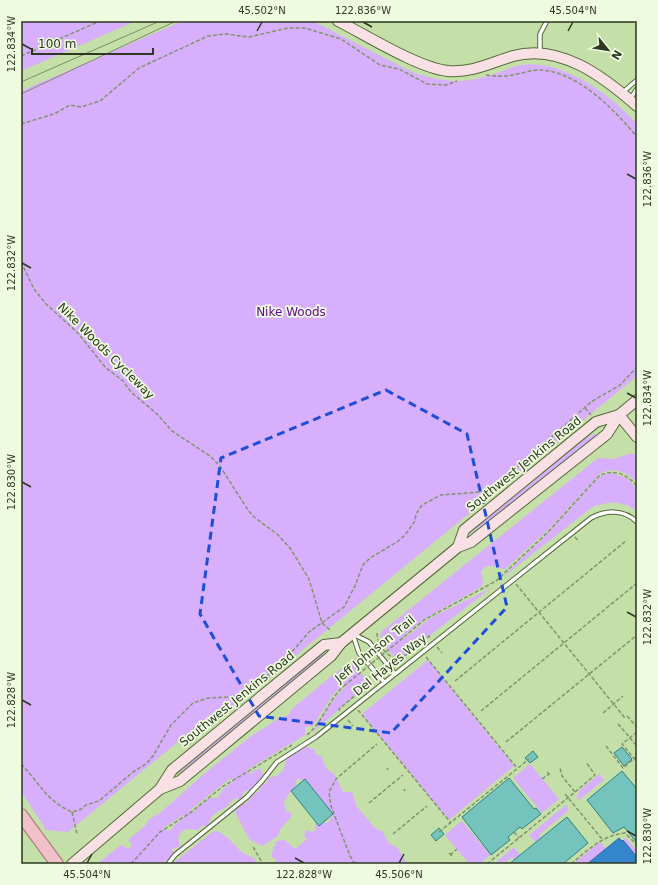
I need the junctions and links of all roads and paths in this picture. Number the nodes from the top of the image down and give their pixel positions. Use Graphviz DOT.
graph roads {
  1 [pos="100,21"];
  2 [pos="338,21"];
  3 [pos="547,21"];
  4 [pos="540,54"];
  5 [pos="21,56"];
  6 [pos="484,75"];
  7 [pos="460,78"];
  8 [pos="637,80"];
  9 [pos="637,89"];
  10 [pos="629,100"];
  11 [pos="21,124"];
  12 [pos="637,137"];
  13 [pos="21,262"];
  14 [pos="637,367"];
  15 [pos="620,385"];
  16 [pos="623,388"];
  17 [pos="637,400"];
  18 [pos="584,408"];
  19 [pos="591,415"];
  20 [pos="619,415"];
  21 [pos="637,437"];
  22 [pos="637,486"];
  23 [pos="637,522"];
  24 [pos="627,540"];
  25 [pos="458,547"];
  26 [pos="513,581"];
  27 [pos="637,583"];
  28 [pos="539,612"];
  29 [pos="322,622"];
  30 [pos="330,630"];
  31 [pos="377,633"];
  32 [pos="352,634"];
  33 [pos="637,635"];
  34 [pos="429,636"];
  35 [pos="564,643"];
  36 [pos="426,657"];
  37 [pos="353,659"];
  38 [pos="359,662"];
  39 [pos="363,666"];
  40 [pos="367,670"];
  41 [pos="369,672"];
  42 [pos="395,674"];
  43 [pos="589,674"];
  44 [pos="455,681"];
  45 [pos="384,682"];
  46 [pos="623,696"];
  47 [pos="614,704"];
  48 [pos="359,711"];
  49 [pos="481,711"];
  50 [pos="603,712"];
  51 [pos="344,716"];
  52 [pos="627,716"];
  53 [pos="625,718"];
  54 [pos="618,724"];
  55 [pos="353,726"];
  56 [pos="637,728"];
  57 [pos="637,732"];
  58 [pos="303,738"];
  59 [pos="630,738"];
  60 [pos="298,742"];
  61 [pos="506,742"];
  62 [pos="377,744"];
  63 [pos="606,746"];
  64 [pos="637,746"];
  65 [pos="637,756"];
  66 [pos="529,759"];
  67 [pos="634,759"];
  68 [pos="586,762"];
  69 [pos="637,762"];
  70 [pos="21,764"];
  71 [pos="517,768"];
  72 [pos="560,768"];
  73 [pos="548,774"];
  74 [pos="402,775"];
  75 [pos="542,779"];
  76 [pos="575,792"];
  77 [pos="566,794"];
  78 [pos="568,797"];
  79 [pos="369,803"];
  80 [pos="427,806"];
  81 [pos="72,812"];
  82 [pos="21,815"];
  83 [pos="451,823"];
  84 [pos="439,832"];
  85 [pos="514,832"];
  86 [pos="76,834"];
  87 [pos="393,834"];
  88 [pos="519,838"];
  89 [pos="602,839"];
  90 [pos="637,845"];
  91 [pos="253,847"];
  92 [pos="457,849"];
  93 [pos="450,854"];
  94 [pos="57,864"];
  95 [pos="72,864"];
  96 [pos="131,864"];
  97 [pos="168,864"];
  98 [pos="263,864"];
  99 [pos="355,864"];
  100 [pos="488,864"];
  101 [pos="571,864"];
  1 -- 5 [label="path"];
  2 -- 4 [label="main road"];
  3 -- 4 [label="lane"];
  4 -- 10 [label="main road"];
  6 -- 12 [label="path"];
  7 -- 11 [label="path"];
  8 -- 10 [label="lane"];
  9 -- 10 [label="lane"];
  13 -- 29 [label="path, Nike Woods Cycleway"];
  14 -- 15 [label="path"];
  15 -- 16 [label="path"];
  15 -- 18 [label="path"];
  17 -- 20 [label="main road, Southwest Jenkins Road"];
  18 -- 19 [label="path"];
  18 -- 29 [label="path"];
  20 -- 21 [label="main road"];
  20 -- 25 [label="main road, Southwest Jenkins Road"];
  20 -- 25 [label="main road, Southwest Jenkins Road"];
  22 -- 58 [label="path, Jeff Johnson Trail, bridge"];
  23 -- 26 [label="lane, Del Hayes Way"];
  24 -- 28 [label="path"];
  25 -- 32 [label="main road, Southwest Jenkins Road"];
  26 -- 28 [label="path"];
  26 -- 42 [label="lane, Del Hayes Way"];
  27 -- 35 [label="path"];
  28 -- 35 [label="path"];
  28 -- 44 [label="path"];
  29 -- 30 [label="path, Nike Woods Cycleway"];
  29 -- 81 [label="path"];
  31 -- 34 [label="path"];
  32 -- 42 [label="lane"];
  32 -- 45 [label="lane"];
  32 -- 95 [label="main road, Southwest Jenkins Road"];
  33 -- 43 [label="path"];
  35 -- 43 [label="path"];
  35 -- 49 [label="path"];
  36 -- 71 [label="path"];
  37 -- 38 [label="path"];
  39 -- 40 [label="path"];
  41 -- 51 [label="path"];
  42 -- 45 [label="lane, Del Hayes Way"];
  43 -- 47 [label="path"];
  43 -- 61 [label="path"];
  45 -- 51 [label="lane, Del Hayes Way"];
  46 -- 47 [label="path"];
  47 -- 50 [label="path"];
  47 -- 53 [label="path"];
  48 -- 83 [label="path"];
  51 -- 55 [label="path"];
  51 -- 97 [label="lane, Del Hayes Way"];
  52 -- 56 [label="path"];
  54 -- 59 [label="path"];
  57 -- 59 [label="path"];
  59 -- 64 [label="path"];
  59 -- 67 [label="path"];
  60 -- 96 [label="path"];
  62 -- 99 [label="path"];
  63 -- 67 [label="path"];
  65 -- 67 [label="path"];
  66 -- 71 [label="path"];
  67 -- 69 [label="path"];
  68 -- 76 [label="path"];
  70 -- 81 [label="path"];
  71 -- 83 [label="path"];
  72 -- 76 [label="path"];
  73 -- 75 [label="path"];
  74 -- 79 [label="path"];
  76 -- 78 [label="path"];
  77 -- 78 [label="path"];
  78 -- 88 [label="path"];
  78 -- 89 [label="path"];
  80 -- 87 [label="path"];
  81 -- 86 [label="path"];
  82 -- 94 [label="main road"];
  83 -- 84 [label="path"];
  85 -- 88 [label="path"];
  88 -- 100 [label="path"];
  89 -- 90 [label="path"];
  89 -- 101 [label="path"];
  91 -- 98 [label="path"];
  92 -- 93 [label="path"];
}
